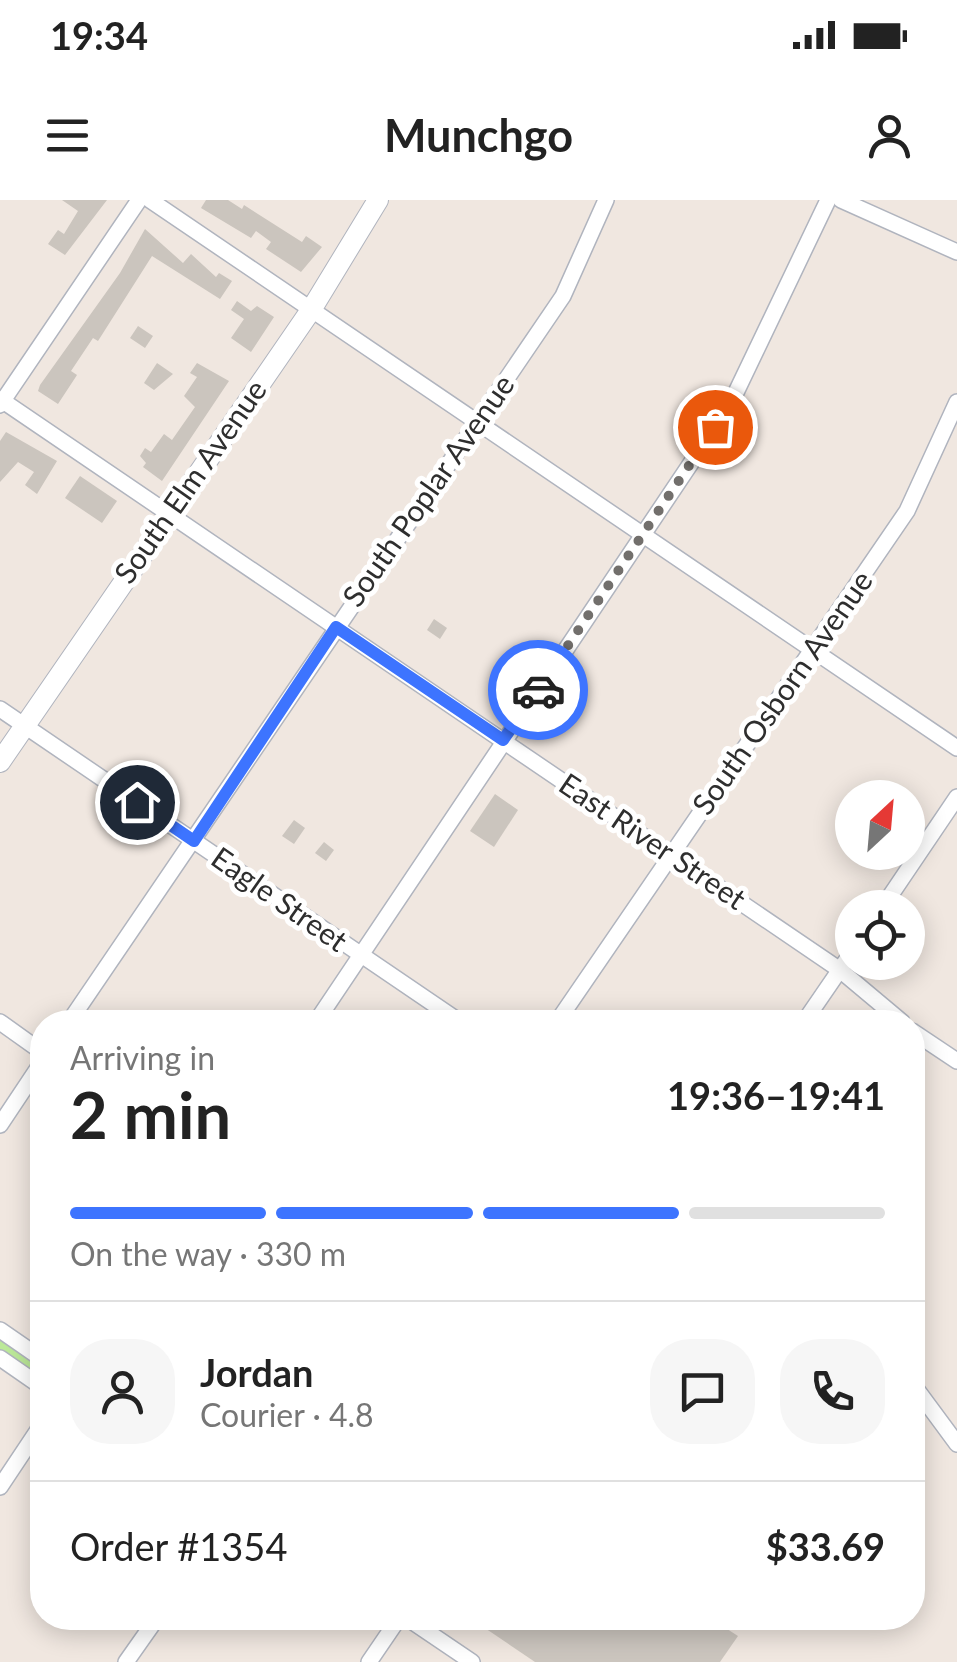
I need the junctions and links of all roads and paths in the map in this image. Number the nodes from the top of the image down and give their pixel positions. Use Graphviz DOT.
graph roads {
  1 [pos="139,200"];
  2 [pos="150,200"];
  3 [pos="378,200"];
  4 [pos="606,200"];
  5 [pos="828,200"];
  6 [pos="841,200"];
  7 [pos="957,252"];
  8 [pos="311,310"];
  9 [pos="1,402"];
  10 [pos="957,402"];
  11 [pos="478,423"];
  12 [pos="168,514"];
  13 [pos="645,536"];
  14 [pos="336,627"];
  15 [pos="814,651"];
  16 [pos="0,709"];
  17 [pos="24,726"];
  18 [pos="503,740"];
  19 [pos="957,748"];
  20 [pos="0,762"];
  21 [pos="957,797"];
  22 [pos="194,841"];
  23 [pos="671,855"];
  24 [pos="894,890"];
  25 [pos="361,957"];
  26 [pos="835,967"];
  27 [pos="835,977"];
  28 [pos="852,980"];
  29 [pos="77,1010"];
  30 [pos="324,1010"];
  31 [pos="442,1010"];
  32 [pos="564,1010"];
  33 [pos="812,1010"];
  34 [pos="888,1010"];
  35 [pos="0,1022"];
  36 [pos="925,1040"];
  37 [pos="30,1043"];
  38 [pos="957,1061"];
  39 [pos="30,1080"];
  40 [pos="0,1124"];
  41 [pos="0,1330"];
  42 [pos="30,1351"];
  43 [pos="0,1358"];
  44 [pos="30,1379"];
  45 [pos="925,1401"];
  46 [pos="30,1442"];
  47 [pos="957,1444"];
  48 [pos="0,1488"];
  49 [pos="149,1630"];
  50 [pos="390,1630"];
  51 [pos="424,1630"];
  52 [pos="126,1662"];
  53 [pos="369,1662"];
  54 [pos="472,1662"];
  1 -- 9 [label="street"];
  2 -- 8 [label="street"];
  3 -- 8 [label="street, South Elm Avenue"];
  4 -- 11 [label="street, South Poplar Avenue"];
  5 -- 13 [label="street"];
  6 -- 7 [label="street"];
  8 -- 11 [label="street"];
  8 -- 12 [label="street, South Elm Avenue"];
  9 -- 12 [label="street, East River Street"];
  10 -- 15 [label="street, South Osborn Avenue"];
  11 -- 13 [label="street"];
  11 -- 14 [label="street, South Poplar Avenue"];
  12 -- 14 [label="street, East River Street"];
  12 -- 17 [label="street, South Elm Avenue"];
  13 -- 15 [label="street"];
  13 -- 18 [label="street"];
  14 -- 18 [label="street, East River Street"];
  14 -- 22 [label="street, South Poplar Avenue"];
  15 -- 19 [label="street"];
  15 -- 23 [label="street, South Osborn Avenue"];
  16 -- 17 [label="street, Eagle Street"];
  17 -- 20 [label="street, South Elm Avenue"];
  17 -- 22 [label="street, Eagle Street"];
  18 -- 23 [label="street, East River Street"];
  18 -- 25 [label="street"];
  21 -- 24 [label="street"];
  22 -- 25 [label="street, Eagle Street"];
  22 -- 29 [label="street, South Poplar Avenue"];
  23 -- 26 [label="street, East River Street"];
  23 -- 32 [label="street, South Osborn Avenue"];
  25 -- 30 [label="street"];
  25 -- 31 [label="street, Eagle Street"];
  27 -- 33 [label="street"];
  28 -- 34 [label="street, East River Street"];
  35 -- 37 [label="street"];
  36 -- 38 [label="street"];
  39 -- 40 [label="street"];
  41 -- 42 [label="street"];
  43 -- 44 [label="street"];
  45 -- 47 [label="street"];
  46 -- 48 [label="street"];
  49 -- 52 [label="street"];
  50 -- 53 [label="street"];
  51 -- 54 [label="street"];
}
